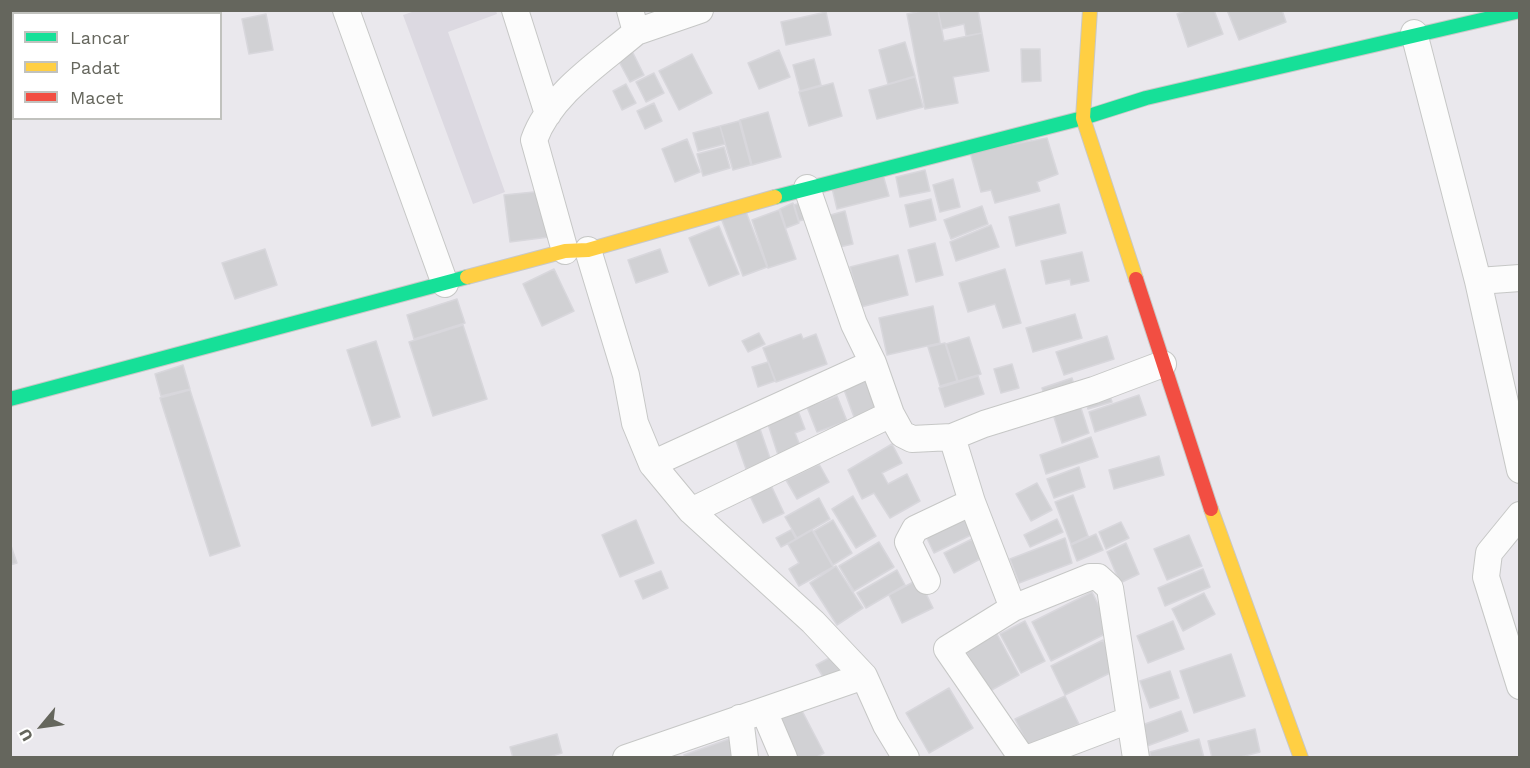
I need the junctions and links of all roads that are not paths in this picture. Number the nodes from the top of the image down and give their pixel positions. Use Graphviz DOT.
graph roads {
  1 [pos="346,10"];
  2 [pos="515,10"];
  3 [pos="700,10"];
  4 [pos="1090,10"];
  5 [pos="1520,11"];
  6 [pos="633,21"];
  7 [pos="1414,33"];
  8 [pos="548,114"];
  9 [pos="1083,118"];
  10 [pos="807,188"];
  11 [pos="577,250"];
  12 [pos="1520,279"];
  13 [pos="1478,281"];
  14 [pos="445,284"];
  15 [pos="873,363"];
  16 [pos="1163,364"];
  17 [pos="10,399"];
  18 [pos="891,414"];
  19 [pos="952,437"];
  20 [pos="652,464"];
  21 [pos="1520,470"];
  22 [pos="972,502"];
  23 [pos="691,511"];
  24 [pos="1520,515"];
  25 [pos="927,581"];
  26 [pos="1012,608"];
  27 [pos="864,676"];
  28 [pos="1520,686"];
  29 [pos="752,715"];
  30 [pos="1129,720"];
  31 [pos="626,758"];
  32 [pos="745,758"];
  33 [pos="784,758"];
  34 [pos="906,758"];
  35 [pos="1022,758"];
  36 [pos="1029,758"];
  37 [pos="1136,758"];
  38 [pos="1301,758"];
  1 -- 14 [label="street"];
  2 -- 8 [label="street"];
  3 -- 6 [label="street"];
  4 -- 9 [label="street"];
  5 -- 7 [label="street"];
  6 -- 8 [label="street"];
  7 -- 9 [label="street"];
  7 -- 13 [label="street"];
  8 -- 11 [label="street"];
  9 -- 10 [label="street"];
  9 -- 16 [label="street"];
  10 -- 11 [label="street"];
  10 -- 15 [label="street"];
  11 -- 14 [label="street"];
  11 -- 20 [label="street"];
  12 -- 13 [label="street"];
  13 -- 21 [label="street"];
  14 -- 17 [label="street"];
  15 -- 18 [label="street"];
  15 -- 20 [label="street"];
  16 -- 19 [label="street"];
  16 -- 38 [label="street"];
  18 -- 19 [label="street"];
  18 -- 23 [label="street"];
  19 -- 22 [label="street"];
  20 -- 23 [label="street"];
  22 -- 25 [label="street"];
  22 -- 26 [label="street"];
  23 -- 27 [label="street"];
  24 -- 28 [label="street"];
  26 -- 30 [label="street"];
  26 -- 35 [label="street"];
  27 -- 29 [label="street"];
  27 -- 34 [label="street"];
  29 -- 31 [label="street"];
  29 -- 32 [label="street"];
  29 -- 33 [label="street"];
  30 -- 36 [label="street"];
  30 -- 37 [label="street"];
}
